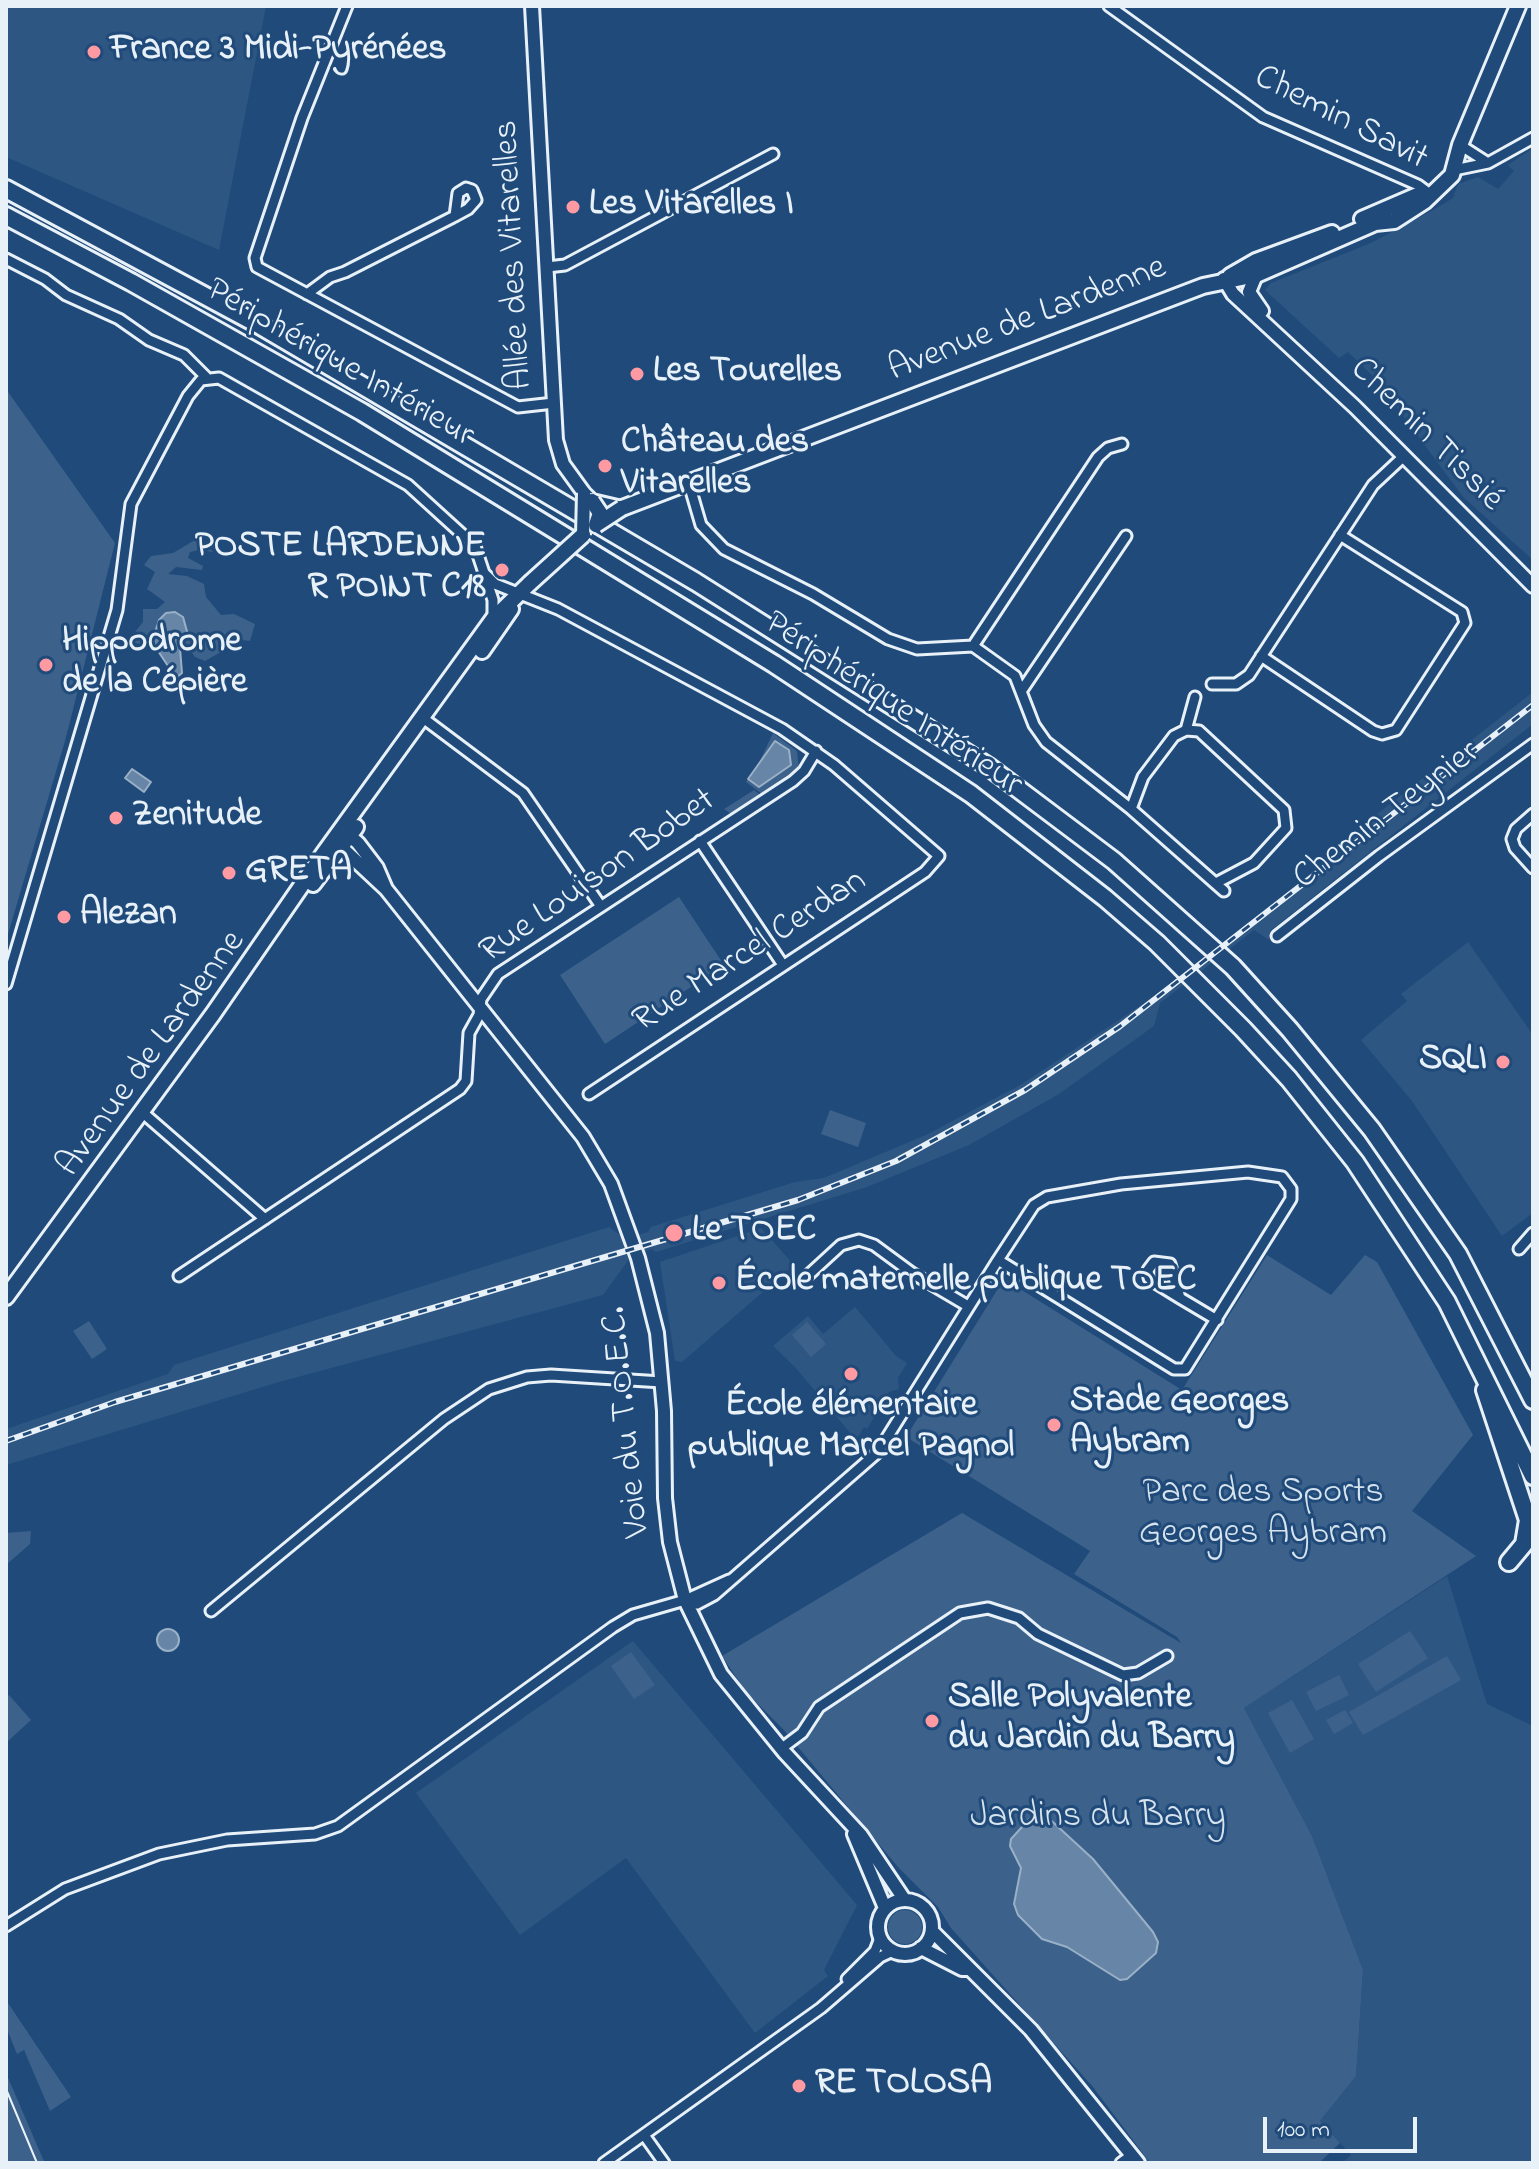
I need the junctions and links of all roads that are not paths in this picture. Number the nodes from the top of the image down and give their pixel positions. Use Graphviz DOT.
graph roads {
  1 [pos="347,6"];
  2 [pos="532,6"];
  3 [pos="1109,6"];
  4 [pos="1518,6"];
  5 [pos="1533,138"];
  6 [pos="1460,145"];
  7 [pos="773,154"];
  8 [pos="1488,163"];
  9 [pos="1454,170"];
  10 [pos="6,189"];
  11 [pos="1425,196"];
  12 [pos="6,216"];
  13 [pos="455,216"];
  14 [pos="6,259"];
  15 [pos="547,267"];
  16 [pos="1256,275"];
  17 [pos="1224,279"];
  18 [pos="307,294"];
  19 [pos="1273,329"];
  20 [pos="206,377"];
  21 [pos="554,403"];
  22 [pos="1122,444"];
  23 [pos="1403,457"];
  24 [pos="689,484"];
  25 [pos="588,497"];
  26 [pos="622,508"];
  27 [pos="596,525"];
  28 [pos="583,535"];
  29 [pos="1340,535"];
  30 [pos="1126,536"];
  31 [pos="483,571"];
  32 [pos="1533,586"];
  33 [pos="508,601"];
  34 [pos="973,646"];
  35 [pos="1261,656"];
  36 [pos="1212,684"];
  37 [pos="1022,690"];
  38 [pos="1195,697"];
  39 [pos="426,721"];
  40 [pos="1186,730"];
  41 [pos="1533,744"];
  42 [pos="816,751"];
  43 [pos="1131,809"];
  44 [pos="1533,814"];
  45 [pos="343,840"];
  46 [pos="700,841"];
  47 [pos="1533,868"];
  48 [pos="600,905"];
  49 [pos="1277,936"];
  50 [pos="783,965"];
  51 [pos="6,984"];
  52 [pos="480,1007"];
  53 [pos="589,1094"];
  54 [pos="145,1114"];
  55 [pos="265,1219"];
  56 [pos="1533,1233"];
  57 [pos="1519,1249"];
  58 [pos="998,1260"];
  59 [pos="179,1276"];
  60 [pos="804,1279"];
  61 [pos="6,1297"];
  62 [pos="1180,1298"];
  63 [pos="968,1306"];
  64 [pos="6,1308"];
  65 [pos="1217,1320"];
  66 [pos="1477,1362"];
  67 [pos="662,1382"];
  68 [pos="1533,1400"];
  69 [pos="1533,1476"];
  70 [pos="1509,1562"];
  71 [pos="685,1600"];
  72 [pos="211,1611"];
  73 [pos="1167,1656"];
  74 [pos="782,1748"];
  75 [pos="853,1829"];
  76 [pos="904,1899"];
  77 [pos="885,1908"];
  78 [pos="6,1926"];
  79 [pos="932,1931"];
  80 [pos="880,1938"];
  81 [pos="921,1948"];
  82 [pos="893,1951"];
  83 [pos="970,1969"];
  84 [pos="758,2052"];
  85 [pos="644,2135"];
  86 [pos="1130,2160"];
  87 [pos="604,2163"];
  88 [pos="664,2163"];
  1 -- 18 [label="street"];
  2 -- 15 [label="street, Allée des Vitarelles"];
  3 -- 11 [label="street, Chemin Savit"];
  4 -- 6 [label="main road, Avenue de Lardenne"];
  5 -- 8 [label="street"];
  6 -- 8 [label="street"];
  6 -- 9 [label="main road, Avenue de Lardenne"];
  6 -- 11 [label="main road, Avenue de Lardenne"];
  7 -- 15 [label="street"];
  8 -- 9 [label="street"];
  9 -- 11 [label="main road, Avenue de Lardenne"];
  10 -- 68 [label="highway"];
  11 -- 16 [label="main road, Avenue de Lardenne"];
  11 -- 17 [label="main road, Avenue de Lardenne"];
  12 -- 66 [label="highway, Périphérique Intérieur"];
  13 -- 18 [label="street"];
  14 -- 20 [label="street"];
  15 -- 21 [label="street, Allée des Vitarelles"];
  16 -- 17 [label="main road, Avenue de Lardenne"];
  16 -- 19 [label="street, Chemin Tissié"];
  17 -- 19 [label="street, Chemin Tissié"];
  17 -- 24 [label="main road, Avenue de Lardenne"];
  18 -- 21 [label="street"];
  19 -- 23 [label="street, Chemin Tissié"];
  20 -- 31 [label="street"];
  20 -- 51 [label="street"];
  21 -- 25 [label="street, Allée des Vitarelles"];
  22 -- 34 [label="street"];
  23 -- 29 [label="street"];
  23 -- 32 [label="street, Chemin Tissié"];
  24 -- 26 [label="main road, Avenue de Lardenne"];
  24 -- 34 [label="street"];
  25 -- 26 [label="street, bridge"];
  25 -- 27 [label="main road, bridge"];
  25 -- 28 [label="street, bridge"];
  26 -- 27 [label="main road, Avenue de Lardenne, bridge"];
  27 -- 28 [label="main road, Avenue de Lardenne, bridge"];
  28 -- 33 [label="main road, Avenue de Lardenne, bridge"];
  29 -- 35 [label="street"];
  29 -- 35 [label="street"];
  30 -- 37 [label="street"];
  31 -- 33 [label="street"];
  31 -- 33 [label="street"];
  33 -- 39 [label="main road, Avenue de Lardenne"];
  33 -- 42 [label="street"];
  34 -- 37 [label="street"];
  35 -- 36 [label="street"];
  37 -- 43 [label="street"];
  38 -- 40 [label="street"];
  39 -- 45 [label="main road, Avenue de Lardenne"];
  39 -- 48 [label="street"];
  40 -- 43 [label="street"];
  40 -- 43 [label="street"];
  41 -- 49 [label="street, Chemin Teynier"];
  42 -- 46 [label="street, Rue Louison Bobet"];
  42 -- 50 [label="street, Rue Marcel Cerdan"];
  44 -- 47 [label="street"];
  45 -- 52 [label="street, Voie du T.O.E.C."];
  45 -- 54 [label="main road, Avenue de Lardenne"];
  46 -- 48 [label="street, Rue Louison Bobet"];
  46 -- 50 [label="street"];
  48 -- 52 [label="street, Rue Louison Bobet"];
  50 -- 53 [label="street, Rue Marcel Cerdan"];
  52 -- 55 [label="street, Rue Louison Bobet"];
  52 -- 67 [label="street, Voie du T.O.E.C."];
  54 -- 55 [label="street"];
  54 -- 61 [label="main road, Avenue de Lardenne"];
  54 -- 64 [label="main road, Avenue de Lardenne"];
  55 -- 59 [label="street"];
  56 -- 57 [label="street"];
  58 -- 63 [label="street"];
  58 -- 65 [label="street"];
  58 -- 65 [label="street"];
  60 -- 63 [label="street"];
  62 -- 65 [label="street"];
  63 -- 71 [label="street"];
  66 -- 69 [label="highway, Périphérique Intérieur"];
  66 -- 70 [label="highway"];
  67 -- 71 [label="street, Voie du T.O.E.C."];
  67 -- 72 [label="street"];
  71 -- 74 [label="street, Voie du T.O.E.C."];
  71 -- 78 [label="street"];
  73 -- 74 [label="street"];
  74 -- 75 [label="street, Voie du T.O.E.C."];
  75 -- 76 [label="street, Voie du T.O.E.C."];
  75 -- 77 [label="street, Voie du T.O.E.C."];
  76 -- 77 [label="street"];
  76 -- 79 [label="street"];
  77 -- 80 [label="street"];
  79 -- 81 [label="street"];
  79 -- 83 [label="street"];
  80 -- 82 [label="street"];
  80 -- 84 [label="street"];
  81 -- 82 [label="street"];
  81 -- 83 [label="street"];
  82 -- 84 [label="street"];
  83 -- 86 [label="street"];
  84 -- 85 [label="street"];
  85 -- 87 [label="street"];
  85 -- 88 [label="street"];
}
